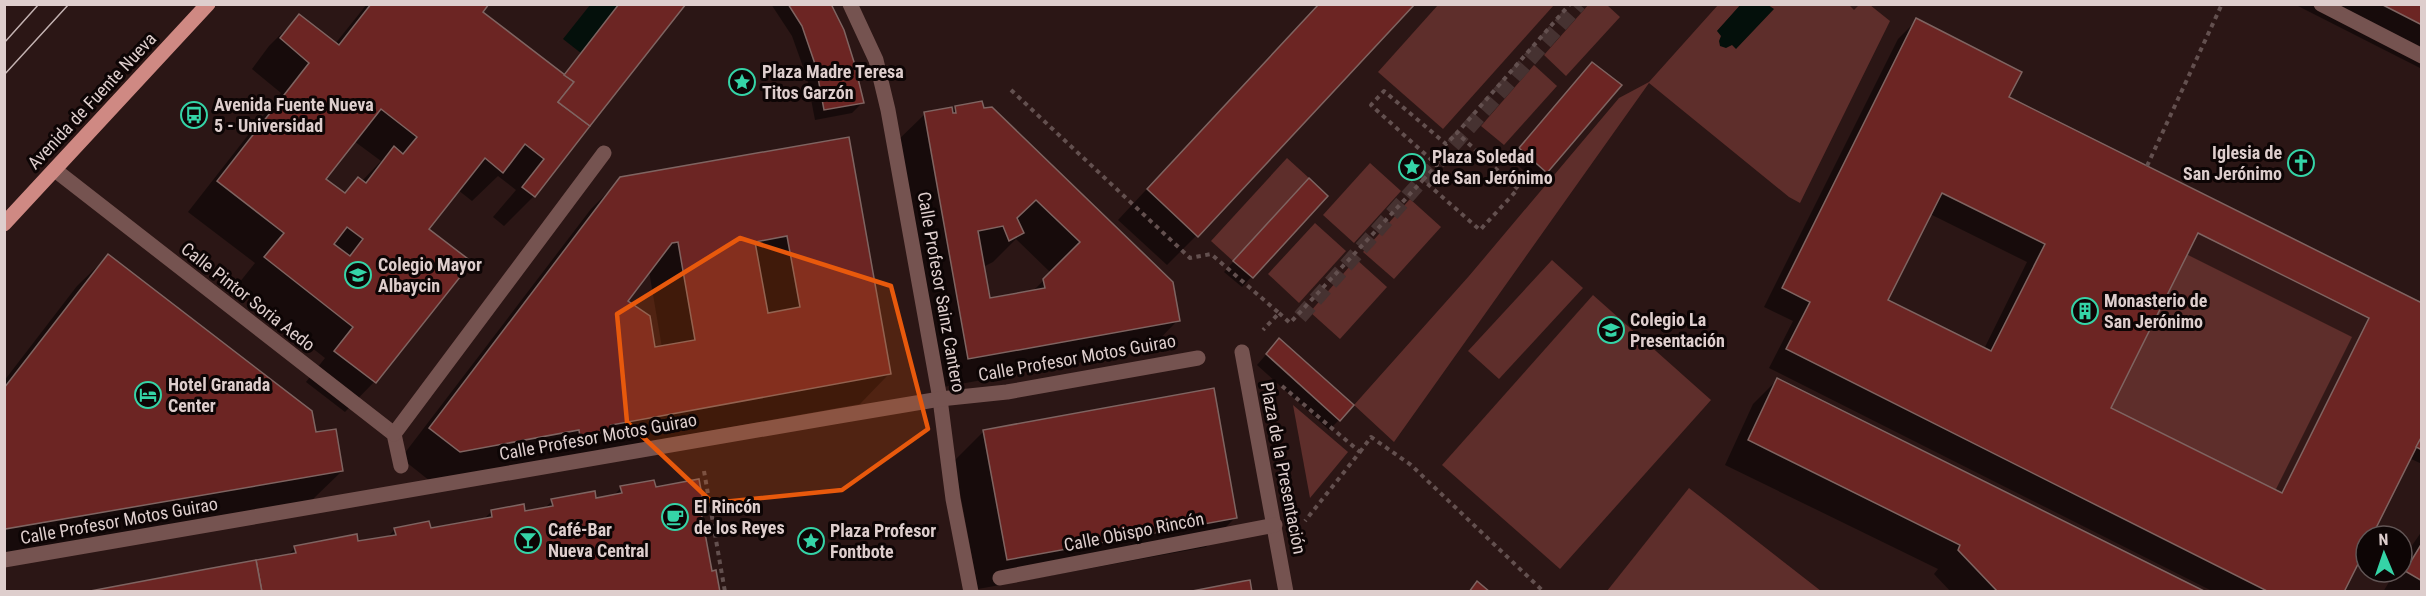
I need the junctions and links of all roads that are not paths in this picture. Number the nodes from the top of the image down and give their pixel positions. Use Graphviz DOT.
graph roads {
  1 [pos="208,4"];
  2 [pos="850,4"];
  3 [pos="2321,4"];
  4 [pos="2421,56"];
  5 [pos="604,153"];
  6 [pos="55,170"];
  7 [pos="4,224"];
  8 [pos="1242,352"];
  9 [pos="1198,358"];
  10 [pos="940,399"];
  11 [pos="394,434"];
  12 [pos="400,466"];
  13 [pos="1275,525"];
  14 [pos="4,560"];
  15 [pos="1000,578"];
  16 [pos="970,591"];
  17 [pos="1286,591"];
  1 -- 6 [label="main road, Avenida de Fuente Nueva"];
  2 -- 10 [label="street, Calle Profesor Sainz Cantero"];
  3 -- 4 [label="street"];
  5 -- 11 [label="street"];
  6 -- 7 [label="main road, Avenida de Fuente Nueva"];
  6 -- 11 [label="street, Calle Pintor Soria Aedo"];
  8 -- 13 [label="street, Plaza de la Presentación"];
  9 -- 10 [label="street, Calle Profesor Motos Guirao"];
  10 -- 14 [label="street, Calle Profesor Motos Guirao"];
  10 -- 16 [label="street, Calle Profesor Sainz Cantero"];
  11 -- 12 [label="street"];
  13 -- 15 [label="street, Calle Obispo Rincón"];
  13 -- 17 [label="street, Plaza de la Presentación"];
}
